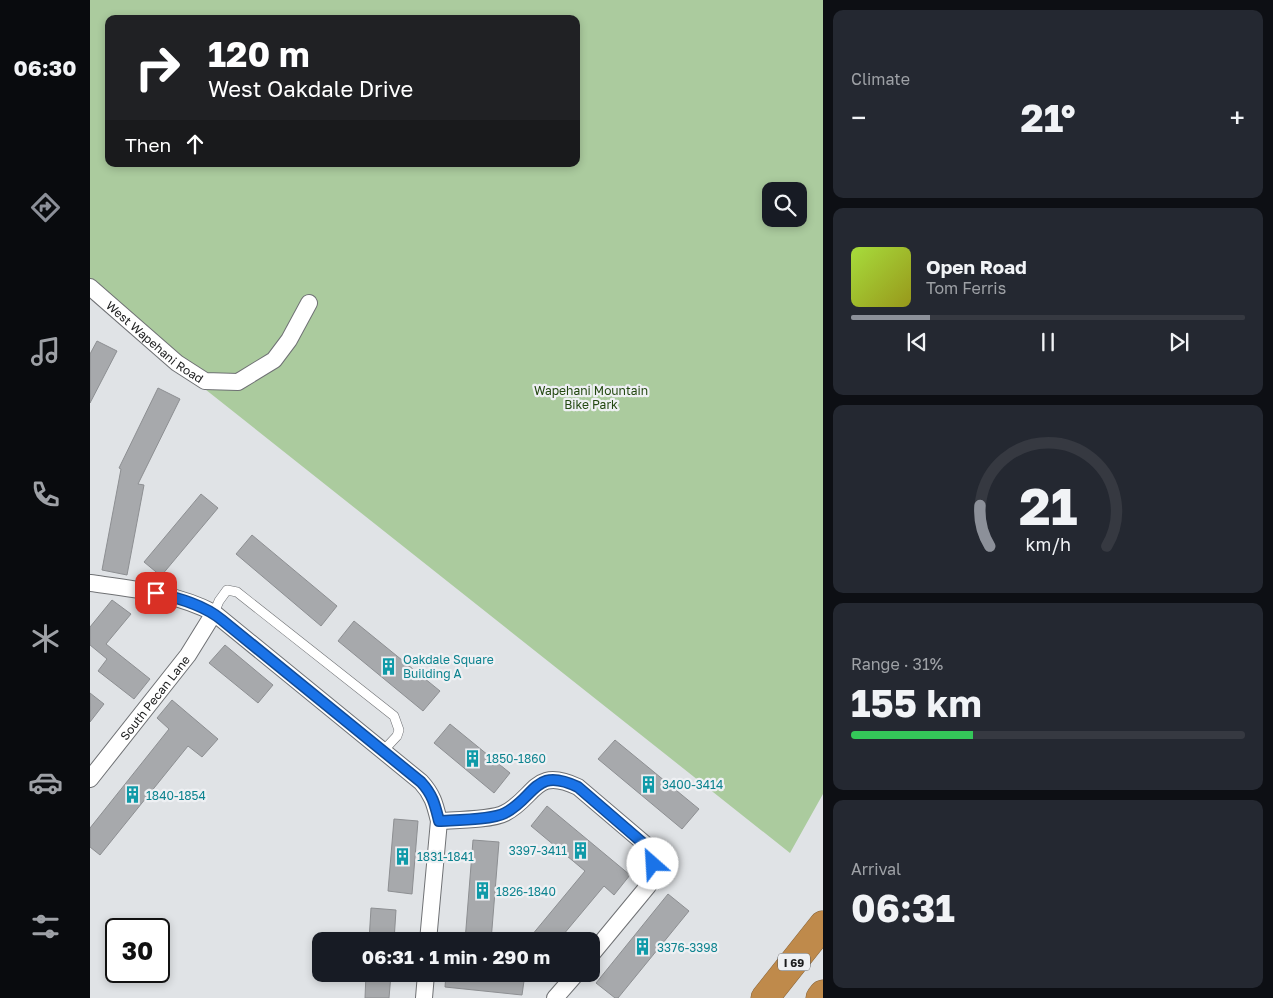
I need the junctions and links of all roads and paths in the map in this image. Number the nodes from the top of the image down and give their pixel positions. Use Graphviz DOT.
graph roads {
  1 [pos="90,287"];
  2 [pos="309,303"];
  3 [pos="90,583"];
  4 [pos="214,613"];
  5 [pos="383,751"];
  6 [pos="90,779"];
  7 [pos="439,821"];
  8 [pos="823,926"];
  9 [pos="429,932"];
  10 [pos="600,944"];
  11 [pos="425,982"];
  12 [pos="569,982"];
  13 [pos="823,994"];
  14 [pos="424,998"];
  15 [pos="555,998"];
  16 [pos="765,998"];
  17 [pos="820,998"];
  1 -- 2 [label="street, West Wapehani Road"];
  3 -- 4 [label="street"];
  4 -- 5 [label="street"];
  4 -- 5 [label="lane"];
  4 -- 6 [label="street, South Pecan Lane"];
  5 -- 7 [label="street"];
  7 -- 9 [label="street"];
  7 -- 10 [label="street"];
  8 -- 16 [label="highway, I 69"];
  11 -- 14 [label="street"];
  12 -- 15 [label="street"];
  13 -- 17 [label="highway"];
}
